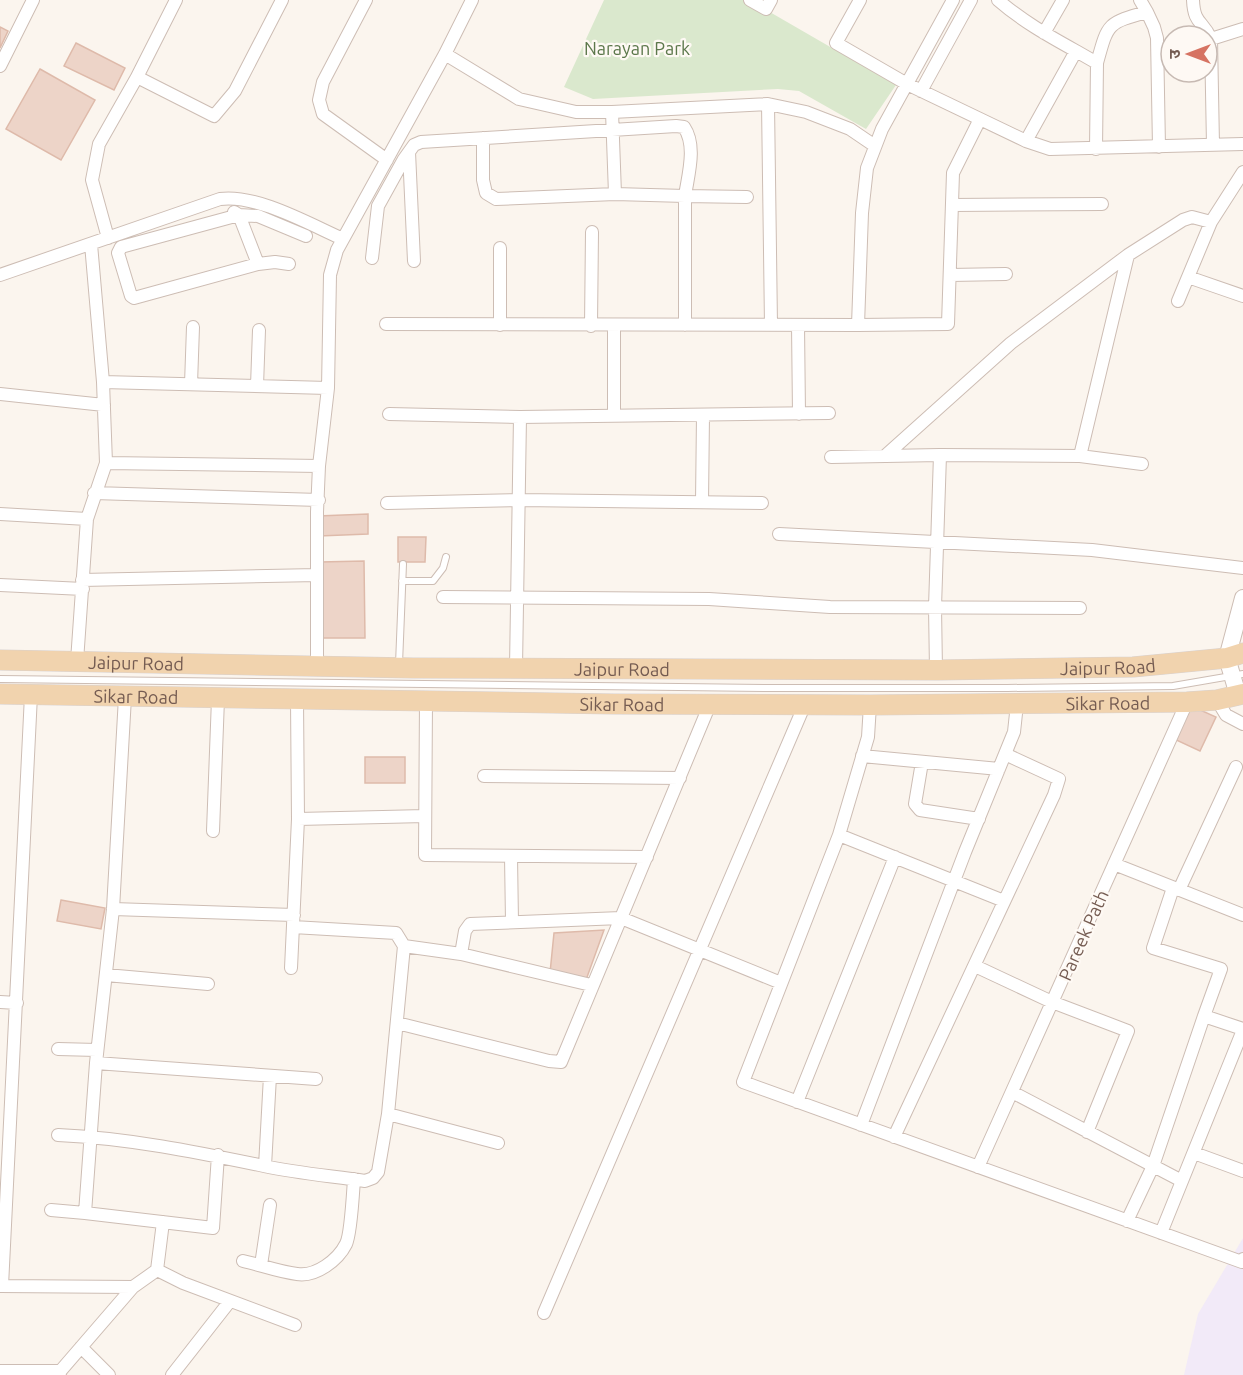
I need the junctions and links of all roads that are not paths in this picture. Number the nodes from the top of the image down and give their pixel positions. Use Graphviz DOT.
graph roads {
  1 [pos="33,0"];
  2 [pos="176,0"];
  3 [pos="282,0"];
  4 [pos="366,0"];
  5 [pos="472,0"];
  6 [pos="750,0"];
  7 [pos="771,0"];
  8 [pos="860,0"];
  9 [pos="953,0"];
  10 [pos="971,0"];
  11 [pos="998,0"];
  12 [pos="1063,0"];
  13 [pos="1140,0"];
  14 [pos="1193,0"];
  15 [pos="1147,12"];
  16 [pos="1200,24"];
  17 [pos="1243,29"];
  18 [pos="1044,33"];
  19 [pos="1219,36"];
  20 [pos="1077,51"];
  21 [pos="445,54"];
  22 [pos="1097,63"];
  23 [pos="0,66"];
  24 [pos="137,77"];
  25 [pos="907,84"];
  26 [pos="1212,84"];
  27 [pos="921,91"];
  28 [pos="768,104"];
  29 [pos="612,112"];
  30 [pos="980,119"];
  31 [pos="613,130"];
  32 [pos="483,138"];
  33 [pos="1026,141"];
  34 [pos="1243,144"];
  35 [pos="1213,145"];
  36 [pos="876,146"];
  37 [pos="1159,147"];
  38 [pos="1096,149"];
  39 [pos="409,152"];
  40 [pos="387,160"];
  41 [pos="1243,172"];
  42 [pos="615,194"];
  43 [pos="686,196"];
  44 [pos="747,197"];
  45 [pos="228,198"];
  46 [pos="1102,204"];
  47 [pos="952,205"];
  48 [pos="239,215"];
  49 [pos="1211,222"];
  50 [pos="592,232"];
  51 [pos="306,236"];
  52 [pos="108,238"];
  53 [pos="343,239"];
  54 [pos="91,244"];
  55 [pos="500,248"];
  56 [pos="1128,255"];
  57 [pos="372,258"];
  58 [pos="414,261"];
  59 [pos="258,264"];
  60 [pos="289,264"];
  61 [pos="1006,274"];
  62 [pos="0,275"];
  63 [pos="950,275"];
  64 [pos="1188,277"];
  65 [pos="1243,296"];
  66 [pos="1178,301"];
  67 [pos="386,324"];
  68 [pos="500,325"];
  69 [pos="614,325"];
  70 [pos="685,325"];
  71 [pos="771,325"];
  72 [pos="798,325"];
  73 [pos="858,325"];
  74 [pos="591,326"];
  75 [pos="193,327"];
  76 [pos="259,330"];
  77 [pos="103,382"];
  78 [pos="190,384"];
  79 [pos="256,386"];
  80 [pos="328,388"];
  81 [pos="0,394"];
  82 [pos="104,405"];
  83 [pos="829,413"];
  84 [pos="389,414"];
  85 [pos="799,414"];
  86 [pos="703,415"];
  87 [pos="614,416"];
  88 [pos="520,417"];
  89 [pos="885,456"];
  90 [pos="940,456"];
  91 [pos="1080,456"];
  92 [pos="831,457"];
  93 [pos="106,463"];
  94 [pos="1142,464"];
  95 [pos="319,466"];
  96 [pos="94,494"];
  97 [pos="318,500"];
  98 [pos="520,500"];
  99 [pos="702,502"];
  100 [pos="387,503"];
  101 [pos="762,503"];
  102 [pos="0,514"];
  103 [pos="87,519"];
  104 [pos="779,534"];
  105 [pos="936,544"];
  106 [pos="446,556"];
  107 [pos="403,564"];
  108 [pos="1243,568"];
  109 [pos="316,575"];
  110 [pos="402,581"];
  111 [pos="0,585"];
  112 [pos="82,585"];
  113 [pos="443,597"];
  114 [pos="1243,598"];
  115 [pos="519,599"];
  116 [pos="935,607"];
  117 [pos="1080,608"];
  118 [pos="0,660"];
  119 [pos="77,661"];
  120 [pos="317,666"];
  121 [pos="516,667"];
  122 [pos="398,668"];
  123 [pos="936,670"];
  124 [pos="1238,675"];
  125 [pos="0,679"];
  126 [pos="0,694"];
  127 [pos="31,695"];
  128 [pos="125,697"];
  129 [pos="218,699"];
  130 [pos="1217,699"];
  131 [pos="297,700"];
  132 [pos="426,702"];
  133 [pos="1187,702"];
  134 [pos="710,704"];
  135 [pos="805,704"];
  136 [pos="1017,704"];
  137 [pos="870,705"];
  138 [pos="1243,724"];
  139 [pos="1005,754"];
  140 [pos="862,756"];
  141 [pos="922,762"];
  142 [pos="1236,767"];
  143 [pos="999,769"];
  144 [pos="484,776"];
  145 [pos="680,778"];
  146 [pos="425,816"];
  147 [pos="298,819"];
  148 [pos="979,819"];
  149 [pos="213,831"];
  150 [pos="839,835"];
  151 [pos="511,856"];
  152 [pos="647,857"];
  153 [pos="895,857"];
  154 [pos="1114,864"];
  155 [pos="955,880"];
  156 [pos="1176,889"];
  157 [pos="1004,901"];
  158 [pos="113,909"];
  159 [pos="1243,915"];
  160 [pos="621,918"];
  161 [pos="293,921"];
  162 [pos="512,922"];
  163 [pos="404,946"];
  164 [pos="700,950"];
  165 [pos="461,954"];
  166 [pos="975,966"];
  167 [pos="291,968"];
  168 [pos="106,975"];
  169 [pos="208,984"];
  170 [pos="781,984"];
  171 [pos="591,985"];
  172 [pos="0,1002"];
  173 [pos="1052,1002"];
  174 [pos="17,1003"];
  175 [pos="1204,1016"];
  176 [pos="397,1023"];
  177 [pos="1243,1030"];
  178 [pos="58,1049"];
  179 [pos="97,1057"];
  180 [pos="270,1076"];
  181 [pos="316,1079"];
  182 [pos="1012,1092"];
  183 [pos="797,1102"];
  184 [pos="388,1114"];
  185 [pos="861,1125"];
  186 [pos="1087,1132"];
  187 [pos="58,1135"];
  188 [pos="91,1137"];
  189 [pos="894,1137"];
  190 [pos="498,1143"];
  191 [pos="1194,1153"];
  192 [pos="218,1155"];
  193 [pos="265,1166"];
  194 [pos="1153,1166"];
  195 [pos="978,1167"];
  196 [pos="1243,1171"];
  197 [pos="354,1179"];
  198 [pos="1182,1181"];
  199 [pos="270,1205"];
  200 [pos="51,1210"];
  201 [pos="85,1214"];
  202 [pos="1127,1221"];
  203 [pos="163,1222"];
  204 [pos="1161,1233"];
  205 [pos="1243,1258"];
  206 [pos="243,1261"];
  207 [pos="261,1265"];
  208 [pos="157,1270"];
  209 [pos="1,1286"];
  210 [pos="133,1287"];
  211 [pos="231,1301"];
  212 [pos="544,1313"];
  213 [pos="295,1325"];
  214 [pos="81,1347"];
  215 [pos="0,1371"];
  216 [pos="59,1373"];
  217 [pos="109,1375"];
  218 [pos="172,1375"];
  1 -- 23 [label="street"];
  2 -- 24 [label="street"];
  3 -- 24 [label="street"];
  4 -- 40 [label="street"];
  5 -- 21 [label="street"];
  6 -- 7 [label="street"];
  8 -- 25 [label="street"];
  9 -- 25 [label="street"];
  10 -- 27 [label="street"];
  11 -- 18 [label="street"];
  12 -- 18 [label="street"];
  13 -- 15 [label="street"];
  14 -- 16 [label="street"];
  15 -- 22 [label="street"];
  15 -- 37 [label="street"];
  17 -- 19 [label="street"];
  18 -- 20 [label="street"];
  20 -- 22 [label="street"];
  20 -- 33 [label="street"];
  21 -- 29 [label="street"];
  21 -- 40 [label="street"];
  22 -- 38 [label="street"];
  24 -- 52 [label="street"];
  25 -- 27 [label="street"];
  25 -- 36 [label="street"];
  26 -- 35 [label="street"];
  27 -- 30 [label="street"];
  28 -- 29 [label="street"];
  28 -- 36 [label="street"];
  28 -- 71 [label="street"];
  29 -- 31 [label="street"];
  30 -- 33 [label="street"];
  30 -- 47 [label="street"];
  31 -- 32 [label="street"];
  31 -- 42 [label="street"];
  31 -- 43 [label="street"];
  32 -- 39 [label="street"];
  32 -- 42 [label="street"];
  33 -- 38 [label="street"];
  34 -- 35 [label="street"];
  35 -- 37 [label="street"];
  36 -- 73 [label="street"];
  37 -- 38 [label="street"];
  39 -- 57 [label="street"];
  39 -- 58 [label="street"];
  40 -- 53 [label="street"];
  41 -- 49 [label="street"];
  42 -- 43 [label="street"];
  43 -- 44 [label="street"];
  43 -- 70 [label="street"];
  45 -- 48 [label="street"];
  45 -- 52 [label="street"];
  45 -- 53 [label="street"];
  46 -- 47 [label="street"];
  47 -- 63 [label="street"];
  48 -- 51 [label="street"];
  48 -- 59 [label="street"];
  48 -- 59 [label="street"];
  49 -- 56 [label="street"];
  49 -- 64 [label="street"];
  50 -- 74 [label="street"];
  52 -- 54 [label="street"];
  53 -- 80 [label="street"];
  54 -- 62 [label="street"];
  54 -- 77 [label="street"];
  55 -- 68 [label="street"];
  56 -- 89 [label="street"];
  56 -- 91 [label="street"];
  59 -- 60 [label="street"];
  61 -- 63 [label="street"];
  63 -- 73 [label="street"];
  64 -- 65 [label="street"];
  64 -- 66 [label="street"];
  67 -- 68 [label="street"];
  68 -- 74 [label="street"];
  69 -- 70 [label="street"];
  69 -- 74 [label="street"];
  69 -- 87 [label="street"];
  70 -- 71 [label="street"];
  71 -- 72 [label="street"];
  72 -- 73 [label="street"];
  72 -- 85 [label="street"];
  75 -- 78 [label="street"];
  76 -- 79 [label="street"];
  77 -- 78 [label="street"];
  77 -- 82 [label="street"];
  78 -- 79 [label="street"];
  79 -- 80 [label="street"];
  80 -- 95 [label="street"];
  81 -- 82 [label="street"];
  82 -- 93 [label="street"];
  83 -- 85 [label="street"];
  84 -- 88 [label="street"];
  85 -- 86 [label="street"];
  86 -- 87 [label="street"];
  86 -- 99 [label="street"];
  87 -- 88 [label="street"];
  88 -- 98 [label="street"];
  89 -- 90 [label="street"];
  89 -- 92 [label="street"];
  90 -- 91 [label="street"];
  90 -- 105 [label="street"];
  91 -- 94 [label="street"];
  93 -- 95 [label="street"];
  93 -- 96 [label="street"];
  95 -- 97 [label="street"];
  96 -- 97 [label="street"];
  96 -- 103 [label="street"];
  97 -- 109 [label="street"];
  98 -- 99 [label="street"];
  98 -- 100 [label="street"];
  98 -- 115 [label="street"];
  99 -- 101 [label="street"];
  102 -- 103 [label="street"];
  103 -- 112 [label="street"];
  104 -- 105 [label="street"];
  105 -- 108 [label="street"];
  105 -- 116 [label="street"];
  106 -- 110 [label="lane"];
  107 -- 110 [label="lane"];
  109 -- 112 [label="street"];
  109 -- 120 [label="street"];
  110 -- 122 [label="lane"];
  111 -- 112 [label="street"];
  112 -- 119 [label="street"];
  113 -- 115 [label="street"];
  114 -- 124 [label="street"];
  115 -- 116 [label="street"];
  115 -- 121 [label="street"];
  116 -- 117 [label="street"];
  116 -- 123 [label="street"];
  118 -- 119 [label="main road, Jaipur Road"];
  119 -- 120 [label="main road, Jaipur Road"];
  120 -- 122 [label="main road, Jaipur Road"];
  121 -- 122 [label="main road, Jaipur Road"];
  121 -- 123 [label="main road, Jaipur Road"];
  123 -- 124 [label="main road, Jaipur Road"];
  124 -- 125 [label="lane"];
  124 -- 130 [label="main road, Sikar Road"];
  126 -- 127 [label="main road, Sikar Road"];
  127 -- 128 [label="main road, Sikar Road"];
  127 -- 174 [label="street"];
  128 -- 129 [label="main road, Sikar Road"];
  128 -- 158 [label="street"];
  129 -- 131 [label="main road, Sikar Road"];
  129 -- 149 [label="street"];
  130 -- 133 [label="main road, Sikar Road"];
  130 -- 138 [label="street"];
  131 -- 132 [label="main road, Sikar Road"];
  131 -- 147 [label="street"];
  132 -- 134 [label="main road, Sikar Road"];
  132 -- 146 [label="street"];
  133 -- 136 [label="main road, Sikar Road"];
  133 -- 154 [label="street, Pareek Path"];
  134 -- 135 [label="main road, Sikar Road"];
  134 -- 145 [label="street"];
  135 -- 137 [label="main road, Sikar Road"];
  135 -- 164 [label="street"];
  136 -- 137 [label="main road, Sikar Road"];
  136 -- 139 [label="street"];
  137 -- 140 [label="street"];
  139 -- 143 [label="street"];
  139 -- 157 [label="street"];
  140 -- 141 [label="street"];
  140 -- 150 [label="street"];
  141 -- 143 [label="street"];
  141 -- 148 [label="street"];
  142 -- 156 [label="street"];
  143 -- 148 [label="street"];
  144 -- 145 [label="street"];
  145 -- 152 [label="street"];
  146 -- 147 [label="street"];
  146 -- 151 [label="street"];
  147 -- 161 [label="street"];
  148 -- 155 [label="street"];
  150 -- 153 [label="street"];
  150 -- 170 [label="street"];
  151 -- 152 [label="street"];
  151 -- 162 [label="street"];
  152 -- 160 [label="street"];
  153 -- 155 [label="street"];
  153 -- 183 [label="street"];
  154 -- 156 [label="street"];
  154 -- 173 [label="street, Pareek Path"];
  155 -- 157 [label="street"];
  155 -- 185 [label="street"];
  156 -- 159 [label="street"];
  156 -- 175 [label="street"];
  157 -- 166 [label="street"];
  158 -- 161 [label="street"];
  158 -- 168 [label="street"];
  160 -- 162 [label="street"];
  160 -- 164 [label="street"];
  160 -- 171 [label="street"];
  161 -- 163 [label="street"];
  161 -- 167 [label="street"];
  162 -- 165 [label="street"];
  163 -- 165 [label="street"];
  163 -- 176 [label="street"];
  164 -- 170 [label="street"];
  164 -- 212 [label="street"];
  165 -- 171 [label="street"];
  166 -- 173 [label="street"];
  166 -- 189 [label="street"];
  168 -- 169 [label="street"];
  168 -- 179 [label="street"];
  170 -- 183 [label="street"];
  171 -- 176 [label="street"];
  172 -- 174 [label="street"];
  173 -- 182 [label="street, Pareek Path"];
  173 -- 186 [label="street"];
  174 -- 209 [label="street"];
  175 -- 177 [label="street"];
  175 -- 194 [label="street"];
  176 -- 184 [label="street"];
  177 -- 191 [label="street"];
  178 -- 179 [label="street"];
  179 -- 180 [label="street"];
  179 -- 188 [label="street"];
  180 -- 181 [label="street"];
  180 -- 193 [label="street"];
  182 -- 186 [label="street"];
  182 -- 195 [label="street, Pareek Path"];
  183 -- 185 [label="street"];
  184 -- 190 [label="street"];
  184 -- 197 [label="street"];
  185 -- 189 [label="street"];
  186 -- 194 [label="street"];
  187 -- 188 [label="street"];
  188 -- 192 [label="street"];
  188 -- 201 [label="street"];
  189 -- 195 [label="street"];
  191 -- 196 [label="street"];
  191 -- 198 [label="street"];
  192 -- 193 [label="street"];
  192 -- 203 [label="street"];
  193 -- 197 [label="street"];
  194 -- 198 [label="street"];
  194 -- 202 [label="street"];
  195 -- 202 [label="street"];
  197 -- 207 [label="street"];
  198 -- 204 [label="street"];
  199 -- 207 [label="street"];
  200 -- 201 [label="street"];
  201 -- 203 [label="street"];
  202 -- 204 [label="street"];
  203 -- 208 [label="street"];
  204 -- 205 [label="street"];
  206 -- 207 [label="street"];
  208 -- 210 [label="street"];
  208 -- 211 [label="street"];
  209 -- 210 [label="street"];
  210 -- 214 [label="street"];
  211 -- 213 [label="street"];
  211 -- 218 [label="street"];
  214 -- 216 [label="street"];
  214 -- 217 [label="street"];
  215 -- 216 [label="street"];
}
